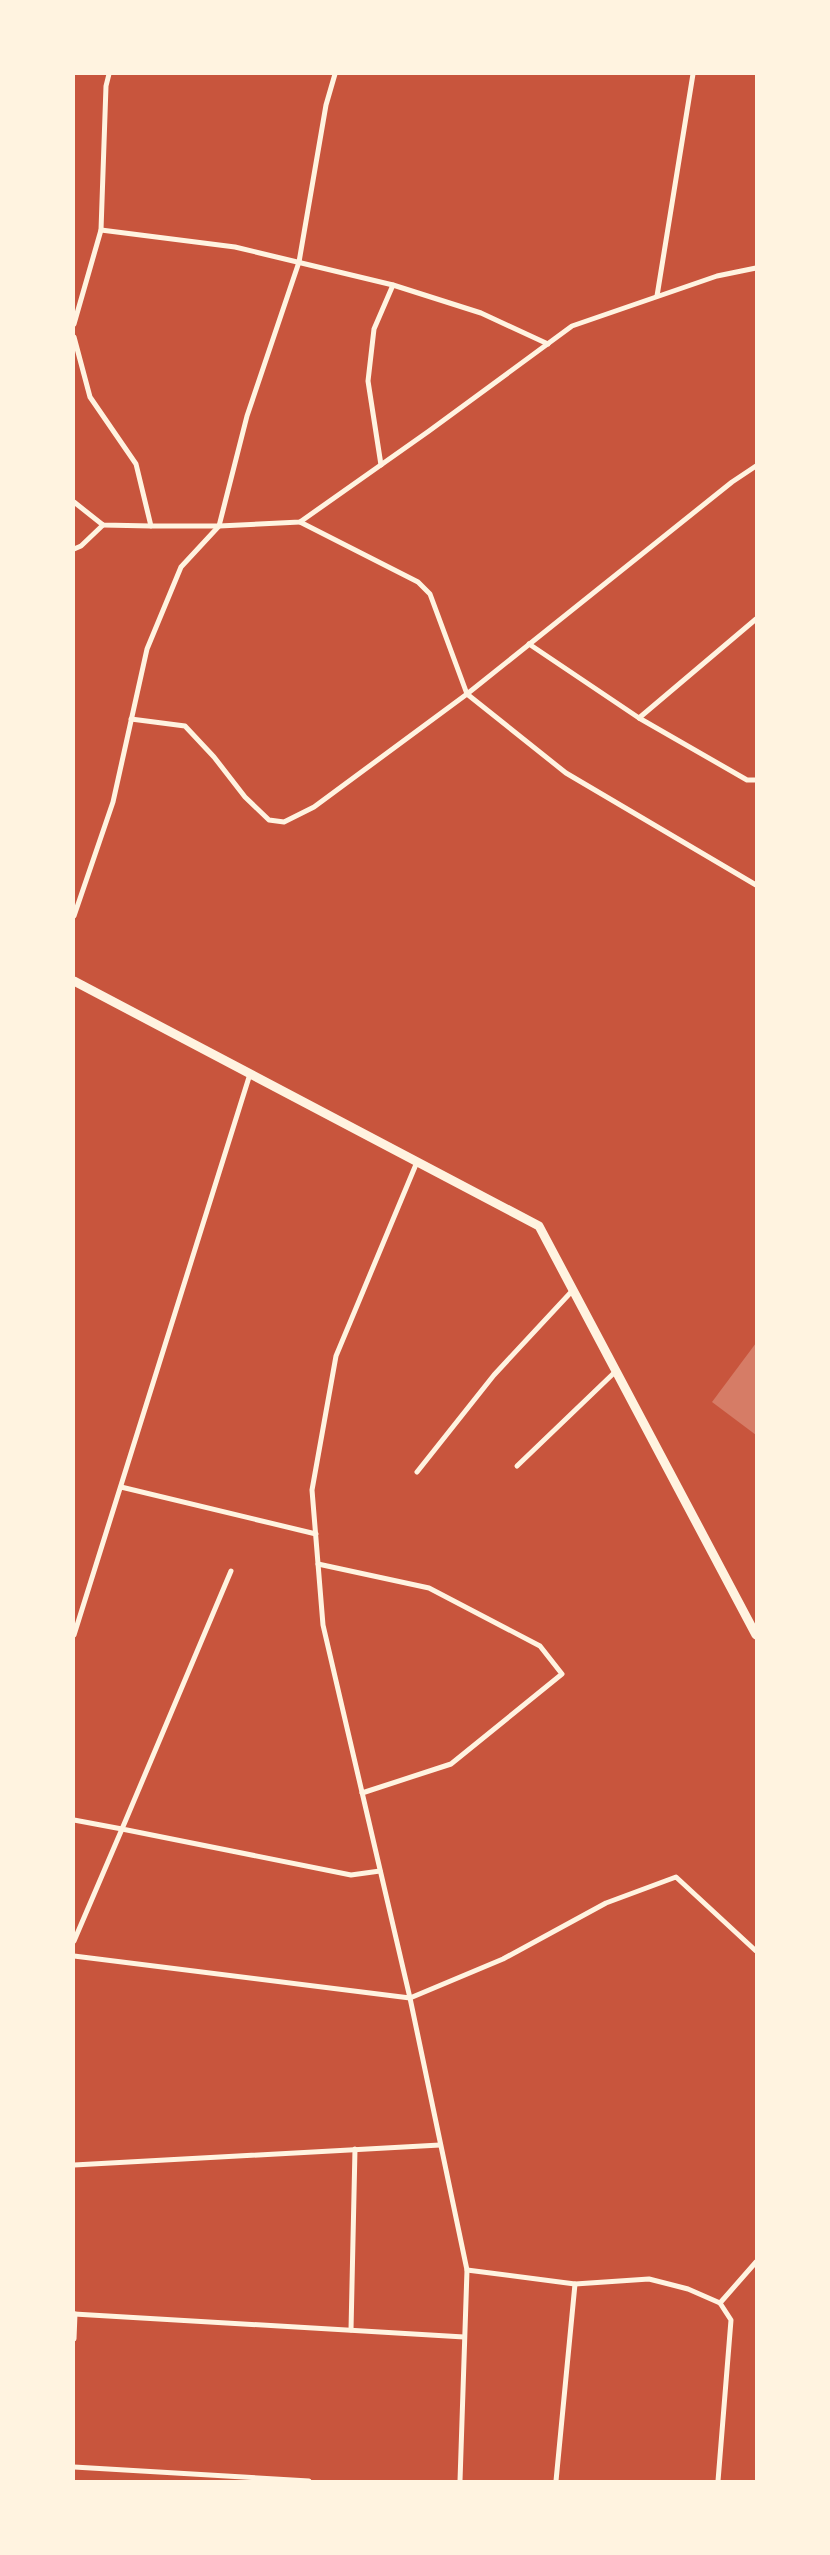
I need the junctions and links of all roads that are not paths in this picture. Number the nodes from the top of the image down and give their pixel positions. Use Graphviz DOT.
graph roads {
  1 [pos="109,74"];
  2 [pos="335,74"];
  3 [pos="693,74"];
  4 [pos="101,230"];
  5 [pos="299,262"];
  6 [pos="756,268"];
  7 [pos="392,285"];
  8 [pos="657,296"];
  9 [pos="74,324"];
  10 [pos="74,337"];
  11 [pos="548,344"];
  12 [pos="382,465"];
  13 [pos="756,466"];
  14 [pos="74,502"];
  15 [pos="300,522"];
  16 [pos="103,525"];
  17 [pos="151,526"];
  18 [pos="219,526"];
  19 [pos="74,549"];
  20 [pos="756,619"];
  21 [pos="529,644"];
  22 [pos="467,694"];
  23 [pos="639,718"];
  24 [pos="131,719"];
  25 [pos="756,780"];
  26 [pos="756,885"];
  27 [pos="74,916"];
  28 [pos="74,981"];
  29 [pos="250,1074"];
  30 [pos="418,1162"];
  31 [pos="573,1290"];
  32 [pos="616,1372"];
  33 [pos="517,1466"];
  34 [pos="417,1472"];
  35 [pos="121,1487"];
  36 [pos="316,1534"];
  37 [pos="318,1564"];
  38 [pos="231,1571"];
  39 [pos="74,1635"];
  40 [pos="756,1635"];
  41 [pos="362,1793"];
  42 [pos="74,1820"];
  43 [pos="122,1829"];
  44 [pos="380,1871"];
  45 [pos="74,1941"];
  46 [pos="756,1951"];
  47 [pos="74,1956"];
  48 [pos="410,1998"];
  49 [pos="440,2145"];
  50 [pos="355,2150"];
  51 [pos="74,2165"];
  52 [pos="756,2262"];
  53 [pos="466,2270"];
  54 [pos="575,2284"];
  55 [pos="720,2303"];
  56 [pos="74,2314"];
  57 [pos="351,2330"];
  58 [pos="464,2337"];
  59 [pos="74,2339"];
  60 [pos="74,2467"];
  61 [pos="310,2481"];
  62 [pos="460,2481"];
  63 [pos="556,2481"];
  64 [pos="718,2481"];
  1 -- 4 [label="street"];
  2 -- 5 [label="street"];
  3 -- 8 [label="street"];
  4 -- 5 [label="street"];
  4 -- 9 [label="street"];
  5 -- 7 [label="street"];
  5 -- 18 [label="street"];
  6 -- 8 [label="street"];
  7 -- 11 [label="street"];
  7 -- 12 [label="street"];
  8 -- 11 [label="street"];
  10 -- 17 [label="street"];
  11 -- 12 [label="street"];
  12 -- 15 [label="street"];
  13 -- 21 [label="street"];
  14 -- 16 [label="street"];
  15 -- 18 [label="street"];
  15 -- 22 [label="street"];
  16 -- 17 [label="street"];
  16 -- 19 [label="street"];
  17 -- 18 [label="street"];
  18 -- 24 [label="street"];
  20 -- 23 [label="street"];
  21 -- 22 [label="street"];
  21 -- 23 [label="street"];
  22 -- 24 [label="street"];
  22 -- 26 [label="street"];
  23 -- 25 [label="street"];
  24 -- 27 [label="street"];
  28 -- 29 [label="street"];
  29 -- 30 [label="street"];
  29 -- 35 [label="street"];
  30 -- 31 [label="street"];
  30 -- 36 [label="street"];
  31 -- 32 [label="street"];
  31 -- 34 [label="street"];
  32 -- 33 [label="street"];
  32 -- 40 [label="street"];
  35 -- 36 [label="street"];
  35 -- 39 [label="street"];
  36 -- 37 [label="street"];
  37 -- 41 [label="street"];
  37 -- 41 [label="street"];
  38 -- 43 [label="street"];
  41 -- 44 [label="street"];
  42 -- 43 [label="street"];
  43 -- 44 [label="street"];
  43 -- 45 [label="street"];
  44 -- 48 [label="street"];
  46 -- 48 [label="street"];
  47 -- 48 [label="street"];
  48 -- 49 [label="street"];
  49 -- 50 [label="street"];
  49 -- 53 [label="street"];
  50 -- 51 [label="street"];
  50 -- 57 [label="street"];
  52 -- 55 [label="street"];
  53 -- 54 [label="street"];
  53 -- 58 [label="street"];
  54 -- 55 [label="street"];
  54 -- 63 [label="street"];
  55 -- 64 [label="street"];
  56 -- 57 [label="street"];
  56 -- 59 [label="street"];
  57 -- 58 [label="street"];
  58 -- 62 [label="street"];
  60 -- 61 [label="street"];
}
